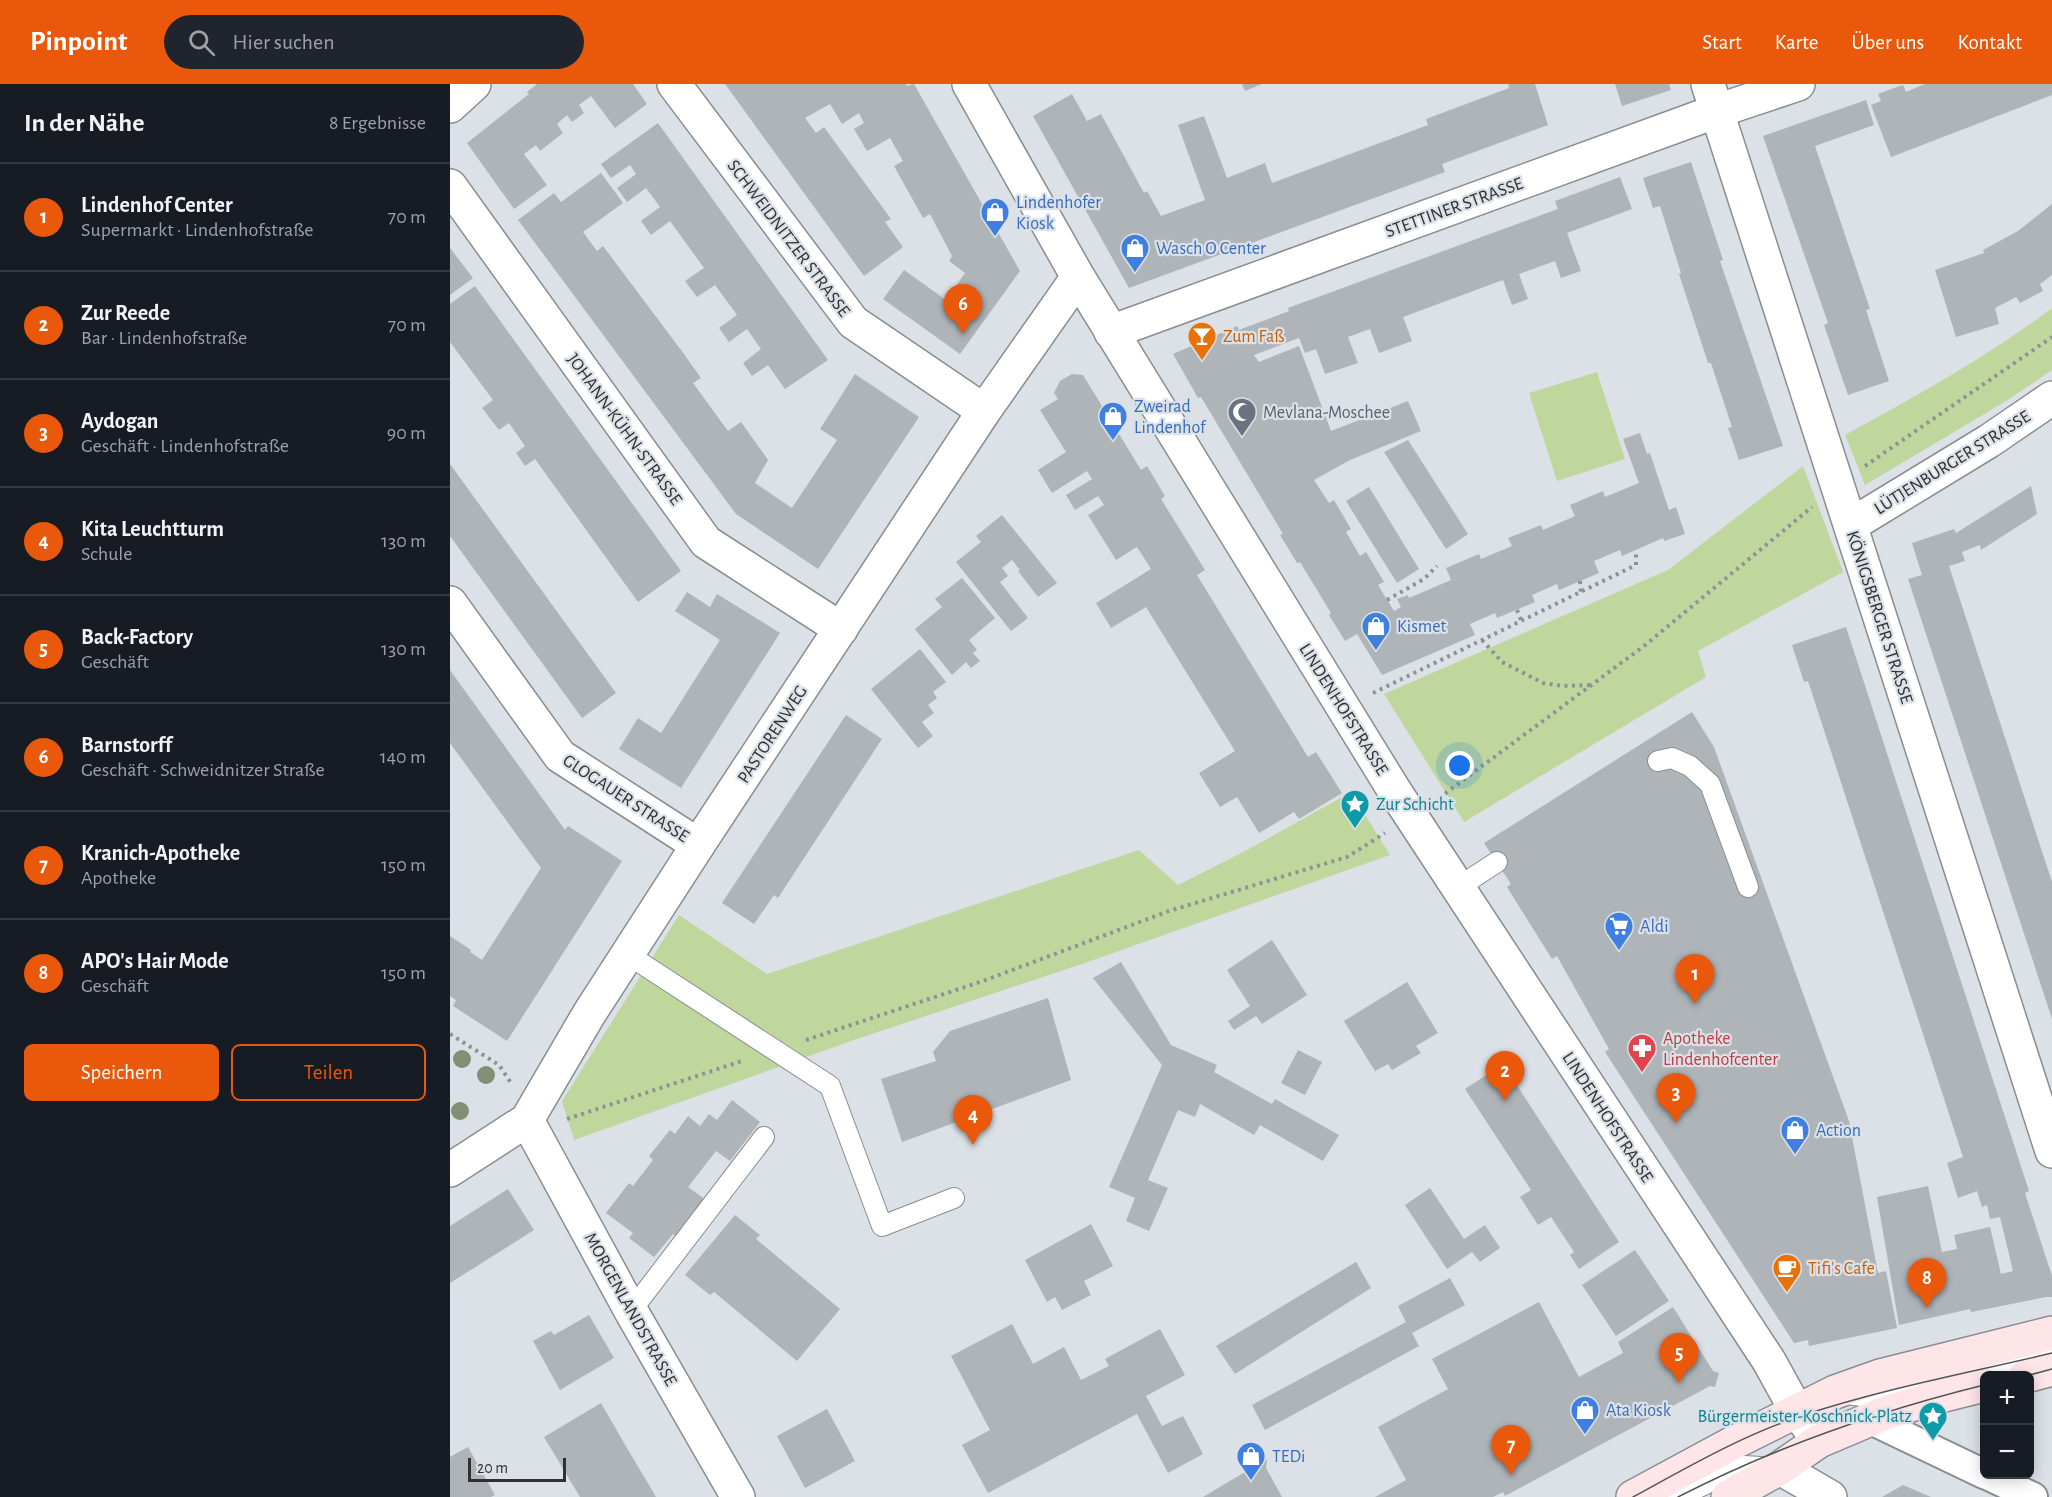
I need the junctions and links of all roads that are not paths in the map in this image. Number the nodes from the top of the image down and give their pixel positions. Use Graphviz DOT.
graph roads {
  1 [pos="474,84"];
  2 [pos="674,84"];
  3 [pos="969,84"];
  4 [pos="1798,84"];
  5 [pos="1712,98"];
  6 [pos="450,106"];
  7 [pos="450,186"];
  8 [pos="1078,277"];
  9 [pos="1111,332"];
  10 [pos="2052,398"];
  11 [pos="984,411"];
  12 [pos="1851,525"];
  13 [pos="450,603"];
  14 [pos="841,629"];
  15 [pos="1658,761"];
  16 [pos="698,846"];
  17 [pos="1497,862"];
  18 [pos="1748,887"];
  19 [pos="1457,888"];
  20 [pos="627,954"];
  21 [pos="527,1120"];
  22 [pos="764,1137"];
  23 [pos="2052,1151"];
  24 [pos="450,1170"];
  25 [pos="954,1198"];
  26 [pos="631,1311"];
  27 [pos="2052,1333"];
  28 [pos="2052,1353"];
  29 [pos="2052,1369"];
  30 [pos="2034,1374"];
  31 [pos="1980,1386"];
  32 [pos="1835,1392"];
  33 [pos="1796,1410"];
  34 [pos="1869,1419"];
  35 [pos="1819,1441"];
  36 [pos="1780,1468"];
  37 [pos="1980,1472"];
  38 [pos="1995,1479"];
  39 [pos="738,1497"];
  40 [pos="1633,1497"];
  41 [pos="1678,1497"];
  42 [pos="1728,1497"];
  43 [pos="1830,1497"];
  44 [pos="2033,1497"];
  1 -- 6 [label="street"];
  2 -- 11 [label="street, SCHWEIDNITZER STRASSE"];
  3 -- 8 [label="street, LINDENHOFSTRASSE"];
  4 -- 5 [label="street, STETTINER STRASSE"];
  5 -- 9 [label="street, STETTINER STRASSE"];
  5 -- 12 [label="street, KÖNIGSBERGER STRASSE"];
  7 -- 14 [label="street, JOHANN-KÜHN-STRASSE"];
  8 -- 9 [label="street, LINDENHOFSTRASSE"];
  8 -- 11 [label="street, PASTORENWEG"];
  9 -- 19 [label="street, LINDENHOFSTRASSE"];
  10 -- 12 [label="street, LÜTJENBURGER STRASSE"];
  11 -- 14 [label="street, PASTORENWEG"];
  12 -- 23 [label="street, KÖNIGSBERGER STRASSE"];
  13 -- 16 [label="street, GLOGAUER STRASSE"];
  14 -- 16 [label="street, PASTORENWEG"];
  15 -- 18 [label="lane"];
  16 -- 20 [label="street, PASTORENWEG"];
  17 -- 19 [label="lane"];
  19 -- 33 [label="street, LINDENHOFSTRASSE"];
  20 -- 21 [label="street, PASTORENWEG"];
  20 -- 25 [label="lane"];
  21 -- 24 [label="street, PASTORENWEG"];
  21 -- 26 [label="street, MORGENLANDSTRASSE"];
  22 -- 26 [label="lane"];
  26 -- 39 [label="street, MORGENLANDSTRASSE"];
  27 -- 32 [label="main road"];
  28 -- 32 [label="lane"];
  29 -- 30 [label="main road"];
  31 -- 34 [label="main road"];
  32 -- 33 [label="main road"];
  33 -- 35 [label="street, LINDENHOFSTRASSE"];
  33 -- 40 [label="main road"];
  34 -- 35 [label="main road"];
  34 -- 37 [label="street"];
  35 -- 36 [label="main road"];
  36 -- 41 [label="lane"];
  36 -- 42 [label="main road"];
  36 -- 43 [label="street"];
  38 -- 44 [label="street"];
}
